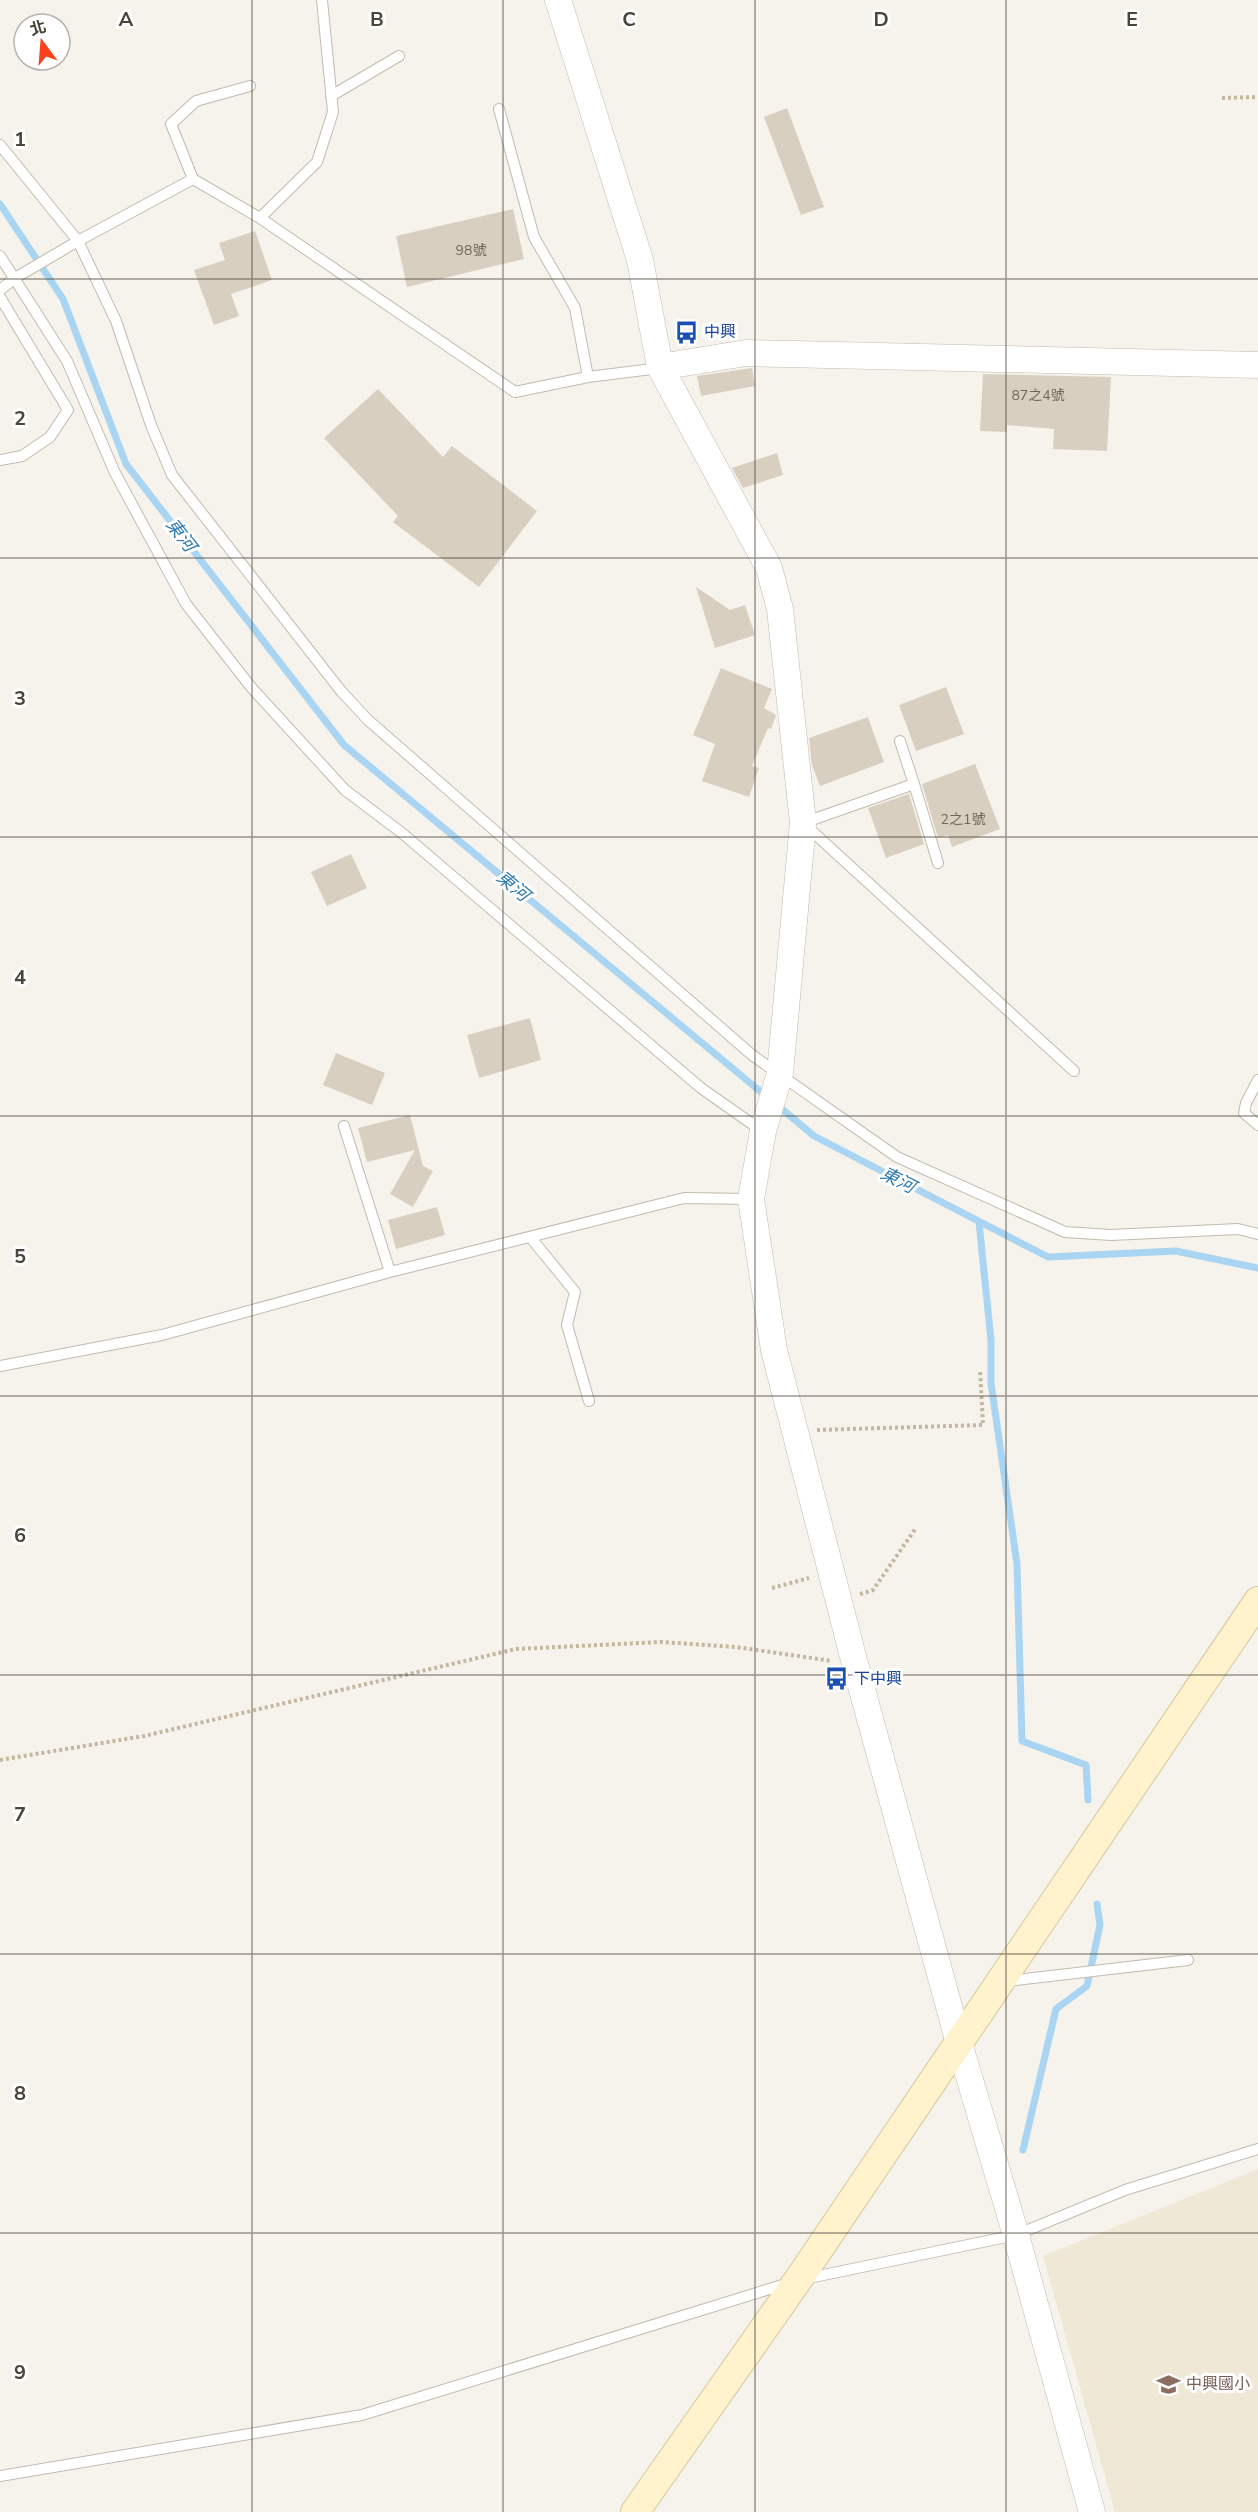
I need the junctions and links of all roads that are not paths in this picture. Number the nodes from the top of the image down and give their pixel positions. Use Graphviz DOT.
graph roads {
  1 [pos="322,0"];
  2 [pos="558,0"];
  3 [pos="399,56"];
  4 [pos="250,86"];
  5 [pos="331,96"];
  6 [pos="499,109"];
  7 [pos="0,145"];
  8 [pos="193,179"];
  9 [pos="260,218"];
  10 [pos="78,241"];
  11 [pos="0,256"];
  12 [pos="15,279"];
  13 [pos="0,290"];
  14 [pos="0,297"];
  15 [pos="1258,365"];
  16 [pos="660,368"];
  17 [pos="588,377"];
  18 [pos="0,460"];
  19 [pos="900,741"];
  20 [pos="914,783"];
  21 [pos="803,823"];
  22 [pos="938,863"];
  23 [pos="1074,1071"];
  24 [pos="780,1073"];
  25 [pos="1258,1080"];
  26 [pos="1258,1125"];
  27 [pos="344,1126"];
  28 [pos="762,1131"];
  29 [pos="751,1199"];
  30 [pos="1258,1234"];
  31 [pos="531,1238"];
  32 [pos="390,1272"];
  33 [pos="0,1366"];
  34 [pos="589,1401"];
  35 [pos="1258,1601"];
  36 [pos="1188,1960"];
  37 [pos="1000,1981"];
  38 [pos="959,2043"];
  39 [pos="1258,2149"];
  40 [pos="1016,2235"];
  41 [pos="798,2280"];
  42 [pos="0,2476"];
  43 [pos="635,2512"];
  44 [pos="1092,2512"];
  1 -- 5 [label="lane"];
  2 -- 16 [label="street"];
  3 -- 5 [label="lane"];
  4 -- 8 [label="lane"];
  5 -- 9 [label="lane"];
  6 -- 17 [label="lane"];
  7 -- 10 [label="lane"];
  8 -- 9 [label="lane"];
  8 -- 10 [label="lane"];
  9 -- 17 [label="lane"];
  10 -- 12 [label="lane"];
  10 -- 24 [label="lane"];
  11 -- 12 [label="lane"];
  12 -- 13 [label="lane"];
  12 -- 28 [label="lane"];
  14 -- 18 [label="lane"];
  15 -- 16 [label="street"];
  16 -- 17 [label="lane"];
  16 -- 21 [label="street"];
  19 -- 20 [label="lane"];
  20 -- 21 [label="lane"];
  20 -- 22 [label="lane"];
  21 -- 23 [label="lane"];
  21 -- 24 [label="street"];
  24 -- 28 [label="street"];
  24 -- 30 [label="lane"];
  25 -- 26 [label="lane"];
  27 -- 32 [label="lane"];
  28 -- 29 [label="street"];
  29 -- 31 [label="lane"];
  29 -- 38 [label="street"];
  31 -- 32 [label="lane"];
  31 -- 34 [label="lane"];
  32 -- 33 [label="lane"];
  35 -- 37 [label="main road"];
  36 -- 37 [label="lane"];
  37 -- 38 [label="main road"];
  38 -- 40 [label="street"];
  38 -- 41 [label="main road"];
  39 -- 40 [label="lane"];
  40 -- 41 [label="lane"];
  40 -- 44 [label="street"];
  41 -- 42 [label="lane"];
  41 -- 43 [label="main road"];
}
